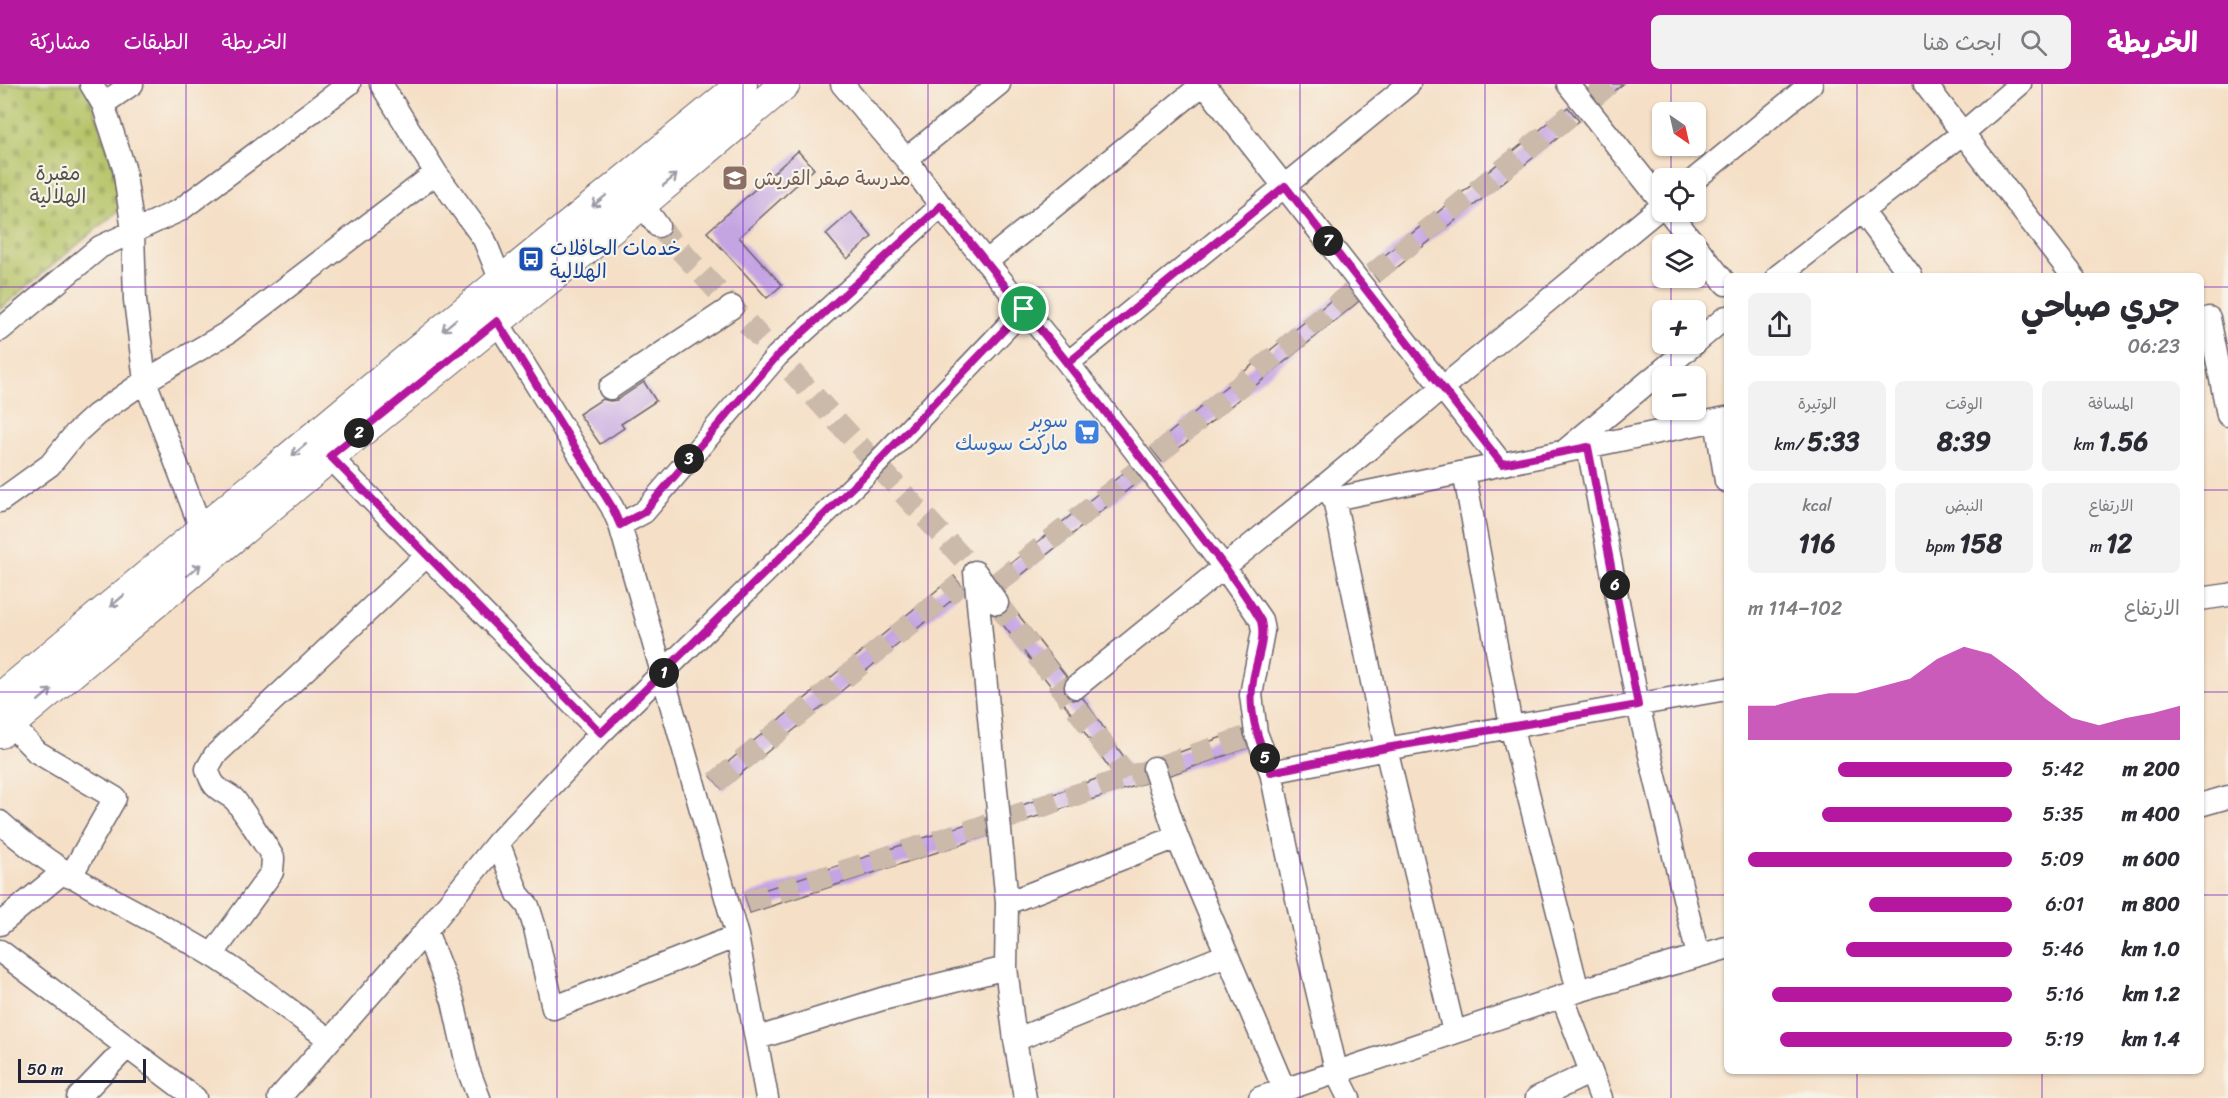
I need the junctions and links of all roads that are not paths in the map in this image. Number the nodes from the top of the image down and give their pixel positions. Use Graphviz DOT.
graph roads {
  1 [pos="91,84"];
  2 [pos="132,84"];
  3 [pos="349,84"];
  4 [pos="381,84"];
  5 [pos="742,84"];
  6 [pos="784,84"];
  7 [pos="842,84"];
  8 [pos="999,84"];
  9 [pos="1204,84"];
  10 [pos="1409,84"];
  11 [pos="1568,84"];
  12 [pos="1811,84"];
  13 [pos="1925,84"];
  14 [pos="2020,84"];
  15 [pos="103,104"];
  16 [pos="1963,133"];
  17 [pos="906,159"];
  18 [pos="1706,170"];
  19 [pos="436,173"];
  20 [pos="1285,186"];
  21 [pos="1652,191"];
  22 [pos="941,206"];
  23 [pos="1862,211"];
  24 [pos="1652,212"];
  25 [pos="1678,222"];
  26 [pos="133,231"];
  27 [pos="986,262"];
  28 [pos="1782,273"];
  29 [pos="1909,273"];
  30 [pos="2071,273"];
  31 [pos="1724,281"];
  32 [pos="515,292"];
  33 [pos="732,307"];
  34 [pos="1024,309"];
  35 [pos="2213,317"];
  36 [pos="1724,319"];
  37 [pos="0,330"];
  38 [pos="1706,334"];
  39 [pos="1682,354"];
  40 [pos="1068,363"];
  41 [pos="145,381"];
  42 [pos="1443,386"];
  43 [pos="610,388"];
  44 [pos="2228,415"];
  45 [pos="1721,419"];
  46 [pos="1588,447"];
  47 [pos="1564,452"];
  48 [pos="330,456"];
  49 [pos="1724,456"];
  50 [pos="1502,464"];
  51 [pos="1464,472"];
  52 [pos="1329,492"];
  53 [pos="0,501"];
  54 [pos="620,525"];
  55 [pos="202,531"];
  56 [pos="426,556"];
  57 [pos="1224,567"];
  58 [pos="981,583"];
  59 [pos="2228,594"];
  60 [pos="2204,598"];
  61 [pos="664,673"];
  62 [pos="1076,687"];
  63 [pos="1724,689"];
  64 [pos="1638,705"];
  65 [pos="3,718"];
  66 [pos="1511,726"];
  67 [pos="601,733"];
  68 [pos="1386,748"];
  69 [pos="1154,768"];
  70 [pos="1271,772"];
  71 [pos="2228,797"];
  72 [pos="2204,804"];
  73 [pos="0,822"];
  74 [pos="1177,837"];
  75 [pos="498,842"];
  76 [pos="67,874"];
  77 [pos="1007,903"];
  78 [pos="0,924"];
  79 [pos="426,931"];
  80 [pos="737,936"];
  81 [pos="1724,949"];
  82 [pos="0,951"];
  83 [pos="212,955"];
  84 [pos="1226,955"];
  85 [pos="1698,956"];
  86 [pos="1006,968"];
  87 [pos="1570,994"];
  88 [pos="1454,1032"];
  89 [pos="758,1038"];
  90 [pos="330,1040"];
  91 [pos="1015,1040"];
  92 [pos="127,1047"];
  93 [pos="1591,1072"];
  94 [pos="1337,1074"];
  95 [pos="1284,1089"];
  96 [pos="78,1098"];
  97 [pos="195,1098"];
  98 [pos="279,1098"];
  99 [pos="478,1098"];
  100 [pos="767,1098"];
  101 [pos="1025,1098"];
  102 [pos="1260,1098"];
  103 [pos="1350,1098"];
  104 [pos="1537,1098"];
  105 [pos="1601,1098"];
  1 -- 15 [label="street"];
  2 -- 15 [label="street"];
  3 -- 26 [label="street"];
  4 -- 19 [label="street"];
  5 -- 32 [label="main road, one-way"];
  32 -- 6 [label="main road, one-way"];
  7 -- 17 [label="street"];
  8 -- 17 [label="street"];
  9 -- 20 [label="street"];
  9 -- 27 [label="street"];
  10 -- 20 [label="street"];
  11 -- 21 [label="street"];
  12 -- 18 [label="street"];
  13 -- 16 [label="street"];
  14 -- 16 [label="street"];
  15 -- 26 [label="street"];
  16 -- 23 [label="street"];
  16 -- 30 [label="street"];
  17 -- 22 [label="street"];
  19 -- 32 [label="street"];
  19 -- 41 [label="street"];
  20 -- 40 [label="street"];
  20 -- 42 [label="street"];
  22 -- 27 [label="street"];
  22 -- 54 [label="street"];
  23 -- 28 [label="street"];
  23 -- 29 [label="street"];
  24 -- 42 [label="street"];
  25 -- 31 [label="street"];
  26 -- 37 [label="street"];
  26 -- 41 [label="street"];
  27 -- 34 [label="street"];
  32 -- 48 [label="main road"];
  32 -- 54 [label="street"];
  32 -- 55 [label="main road, one-way"];
  33 -- 43 [label="street"];
  34 -- 40 [label="street"];
  34 -- 61 [label="street"];
  35 -- 44 [label="street"];
  36 -- 38 [label="street"];
  39 -- 47 [label="street"];
  40 -- 57 [label="street"];
  41 -- 53 [label="street"];
  41 -- 55 [label="street"];
  42 -- 50 [label="street"];
  42 -- 52 [label="street"];
  45 -- 46 [label="street"];
  45 -- 49 [label="street"];
  46 -- 47 [label="street"];
  46 -- 64 [label="street"];
  47 -- 50 [label="street"];
  48 -- 56 [label="street"];
  65 -- 48 [label="main road, one-way"];
  50 -- 51 [label="street"];
  51 -- 52 [label="street"];
  51 -- 66 [label="street"];
  52 -- 57 [label="street"];
  52 -- 68 [label="street"];
  54 -- 61 [label="street"];
  55 -- 65 [label="main road, one-way"];
  56 -- 67 [label="street"];
  56 -- 83 [label="street"];
  57 -- 62 [label="street"];
  57 -- 70 [label="street"];
  58 -- 77 [label="street"];
  59 -- 60 [label="street"];
  61 -- 67 [label="street"];
  61 -- 80 [label="street"];
  63 -- 64 [label="street"];
  64 -- 66 [label="street"];
  64 -- 85 [label="street"];
  65 -- 76 [label="street"];
  66 -- 68 [label="street"];
  66 -- 87 [label="street"];
  67 -- 75 [label="street"];
  68 -- 70 [label="street"];
  68 -- 88 [label="street"];
  69 -- 74 [label="street"];
  70 -- 94 [label="street"];
  71 -- 72 [label="street"];
  73 -- 76 [label="street"];
  74 -- 77 [label="street"];
  74 -- 84 [label="street"];
  75 -- 79 [label="street"];
  75 -- 80 [label="street"];
  76 -- 78 [label="street"];
  76 -- 83 [label="street"];
  77 -- 86 [label="street"];
  79 -- 90 [label="street"];
  79 -- 99 [label="street"];
  80 -- 89 [label="street"];
  81 -- 85 [label="street"];
  82 -- 92 [label="street"];
  83 -- 90 [label="street"];
  84 -- 91 [label="street"];
  84 -- 95 [label="street"];
  85 -- 87 [label="street"];
  86 -- 89 [label="street"];
  86 -- 91 [label="street"];
  87 -- 88 [label="street"];
  87 -- 93 [label="street"];
  88 -- 94 [label="street"];
  89 -- 100 [label="street"];
  90 -- 98 [label="street"];
  91 -- 101 [label="street"];
  92 -- 96 [label="street"];
  92 -- 97 [label="street"];
  93 -- 104 [label="street"];
  93 -- 105 [label="street"];
  94 -- 95 [label="street"];
  94 -- 103 [label="street"];
  95 -- 102 [label="street"];
}
